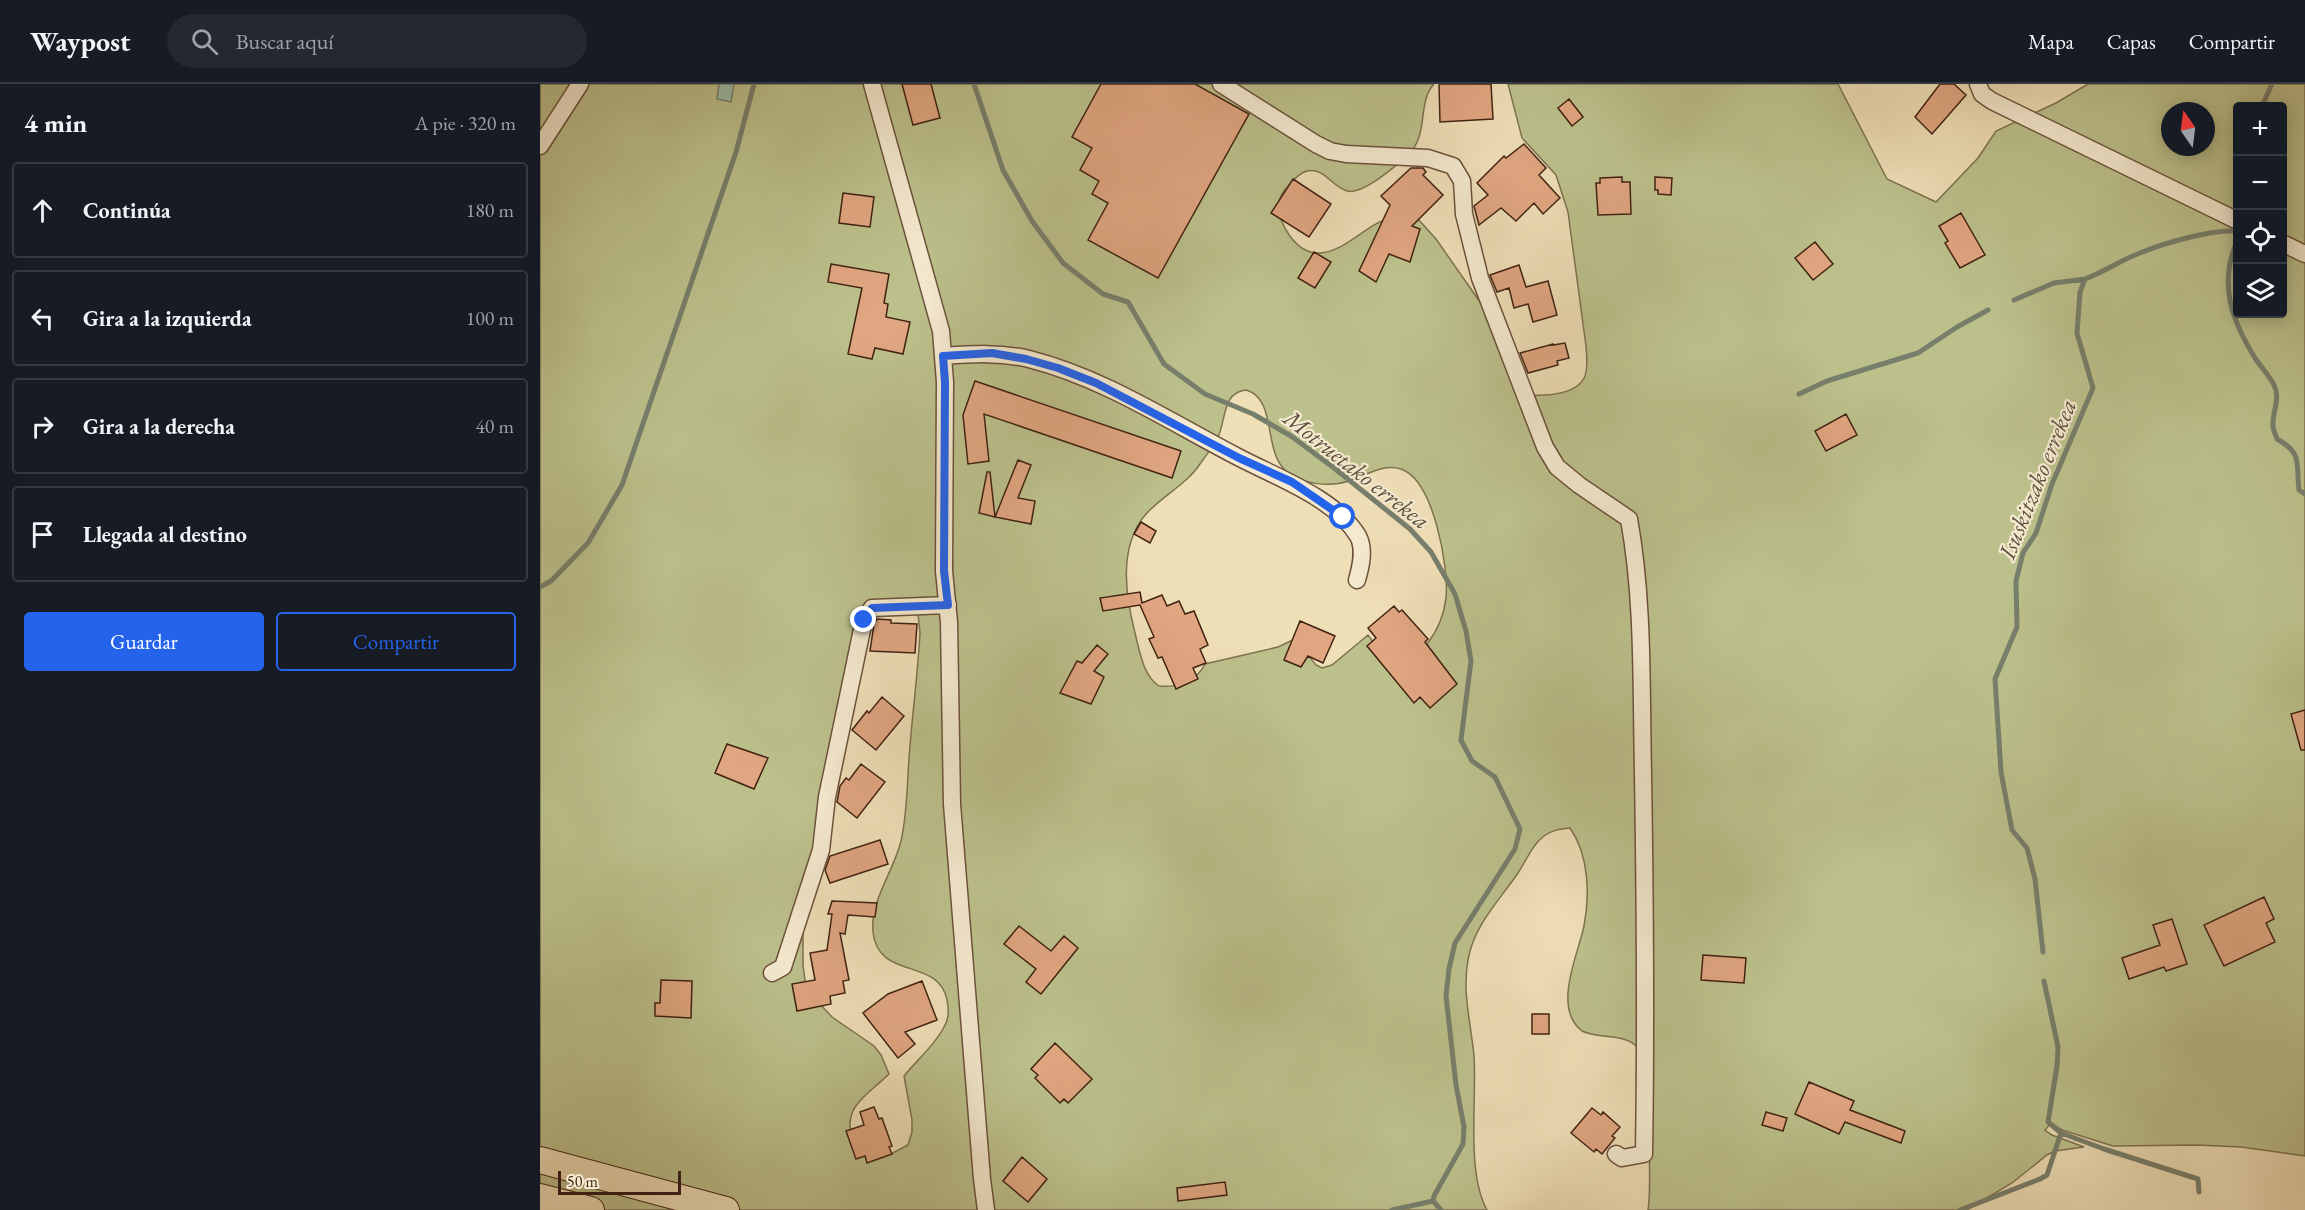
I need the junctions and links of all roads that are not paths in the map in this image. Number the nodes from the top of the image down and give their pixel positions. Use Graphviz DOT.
graph roads {
  1 [pos="580,84"];
  2 [pos="872,84"];
  3 [pos="1221,84"];
  4 [pos="1978,84"];
  5 [pos="540,146"];
  6 [pos="2233,219"];
  7 [pos="2287,245"];
  8 [pos="2305,254"];
  9 [pos="943,356"];
  10 [pos="1358,580"];
  11 [pos="948,605"];
  12 [pos="772,973"];
  13 [pos="1616,1154"];
  14 [pos="540,1160"];
  15 [pos="540,1197"];
  16 [pos="591,1210"];
  17 [pos="726,1210"];
  18 [pos="986,1210"];
  1 -- 5 [label="street"];
  2 -- 9 [label="street"];
  3 -- 13 [label="street"];
  4 -- 6 [label="street"];
  7 -- 8 [label="street"];
  9 -- 10 [label="street"];
  9 -- 11 [label="street"];
  11 -- 12 [label="street"];
  11 -- 18 [label="street"];
  14 -- 17 [label="highway"];
  15 -- 16 [label="highway"];
}
